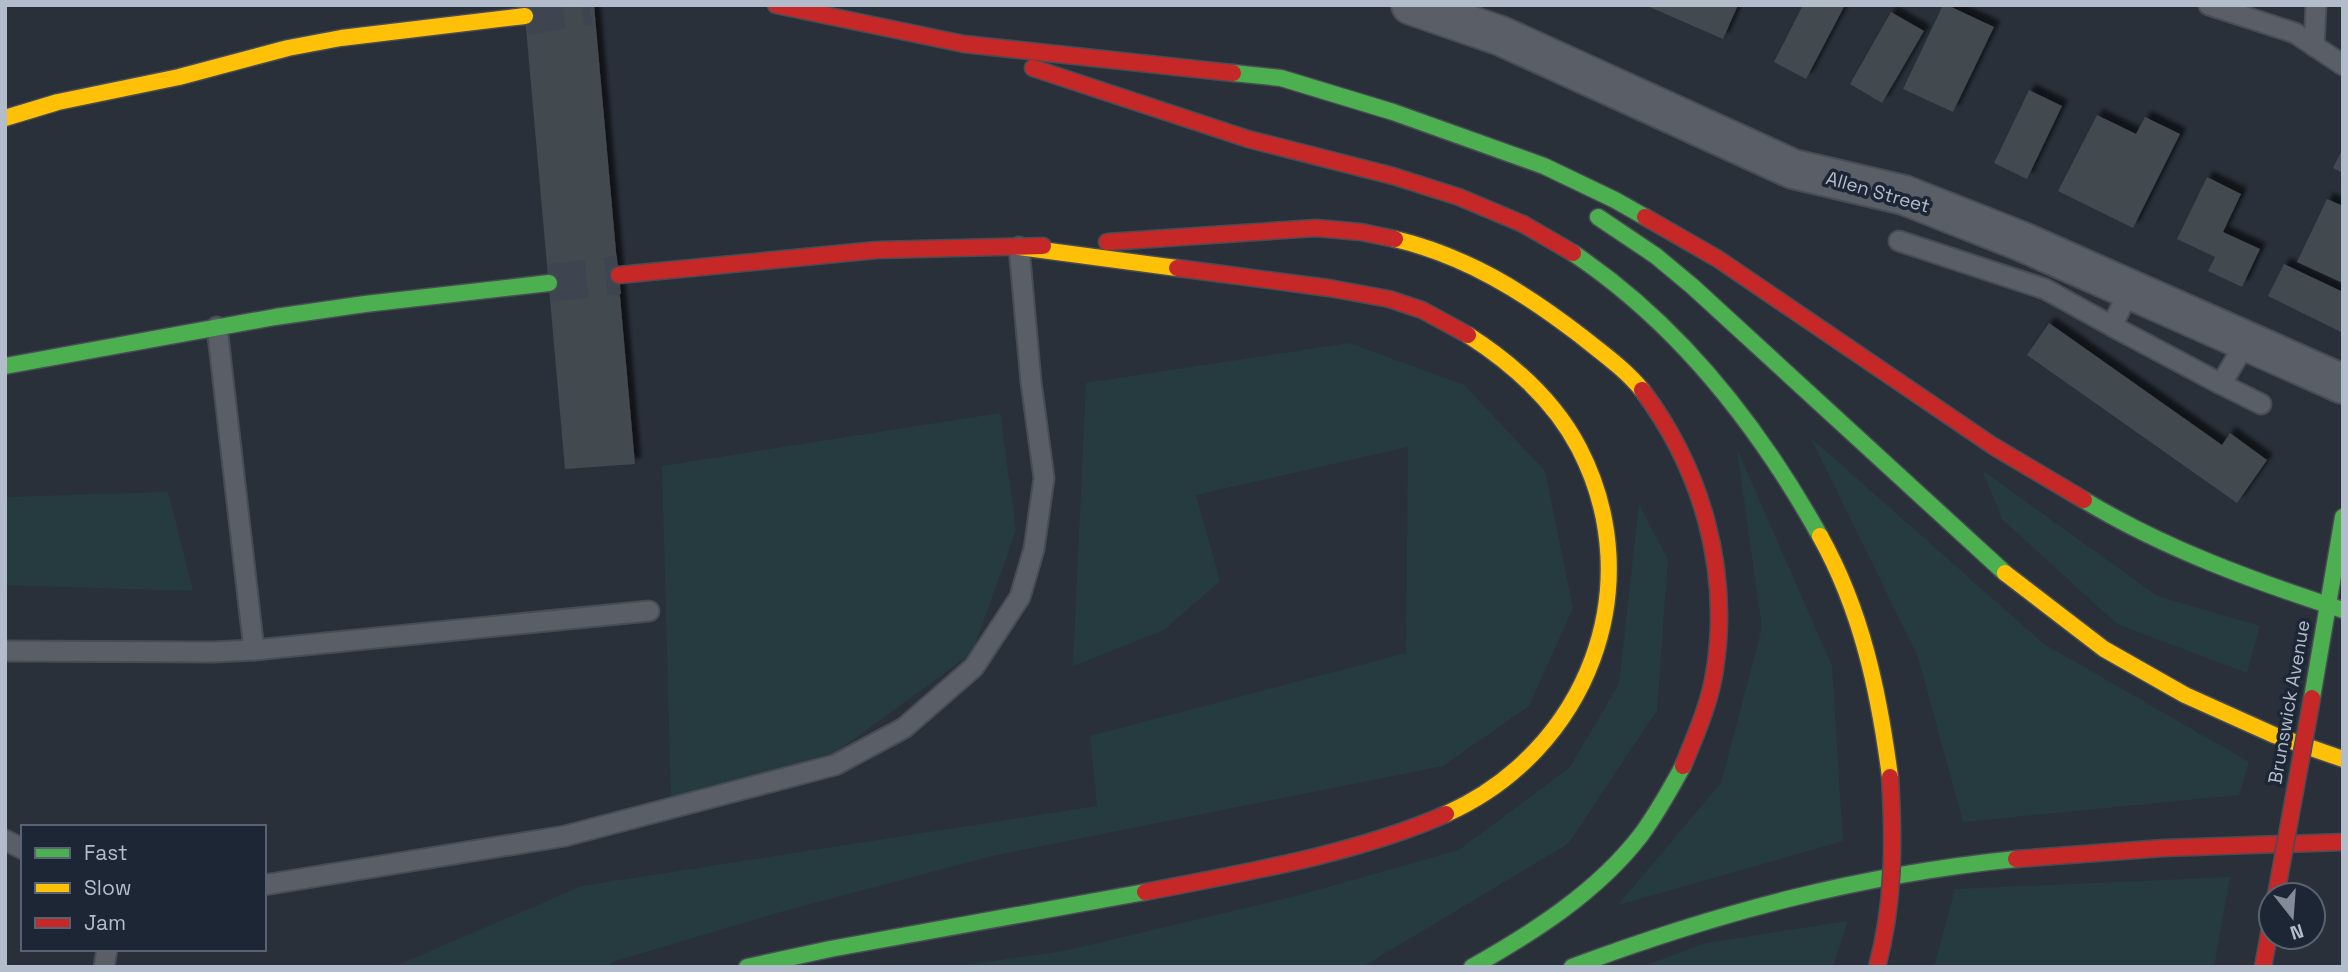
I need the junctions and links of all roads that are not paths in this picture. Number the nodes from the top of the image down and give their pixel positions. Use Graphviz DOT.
graph roads {
  1 [pos="776,5"];
  2 [pos="1412,5"];
  3 [pos="2210,5"];
  4 [pos="2316,5"];
  5 [pos="525,16"];
  6 [pos="964,44"];
  7 [pos="2314,46"];
  8 [pos="2343,65"];
  9 [pos="19,99"];
  10 [pos="58,102"];
  11 [pos="5,118"];
  12 [pos="1454,134"];
  13 [pos="1533,178"];
  14 [pos="1589,211"];
  15 [pos="1899,241"];
  16 [pos="1019,247"];
  17 [pos="619,275"];
  18 [pos="549,283"];
  19 [pos="2130,289"];
  20 [pos="2112,326"];
  21 [pos="217,327"];
  22 [pos="71,338"];
  23 [pos="2247,341"];
  24 [pos="5,366"];
  25 [pos="2221,384"];
  26 [pos="2343,384"];
  27 [pos="2261,404"];
  28 [pos="2343,517"];
  29 [pos="2335,608"];
  30 [pos="649,611"];
  31 [pos="254,650"];
  32 [pos="5,651"];
  33 [pos="2343,759"];
  34 [pos="5,839"];
  35 [pos="2343,842"];
  36 [pos="21,848"];
  37 [pos="2279,881"];
  38 [pos="266,885"];
  39 [pos="747,967"];
  40 [pos="1472,967"];
  41 [pos="1572,967"];
  42 [pos="1877,967"];
  1 -- 6 [label="main road"];
  2 -- 19 [label="street, Allen Street"];
  3 -- 7 [label="lane"];
  4 -- 7 [label="lane"];
  5 -- 10 [label="main road"];
  6 -- 12 [label="main road"];
  6 -- 42 [label="main road, bridge"];
  7 -- 8 [label="lane"];
  9 -- 10 [label="main road"];
  10 -- 11 [label="main road"];
  12 -- 13 [label="main road"];
  12 -- 29 [label="main road"];
  14 -- 33 [label="main road"];
  15 -- 20 [label="lane"];
  16 -- 17 [label="main road"];
  16 -- 38 [label="lane"];
  16 -- 39 [label="main road"];
  16 -- 40 [label="main road"];
  18 -- 21 [label="main road"];
  19 -- 20 [label="lane"];
  19 -- 23 [label="street, Allen Street"];
  20 -- 25 [label="lane"];
  21 -- 22 [label="main road"];
  21 -- 24 [label="main road"];
  21 -- 31 [label="lane"];
  23 -- 25 [label="lane"];
  23 -- 26 [label="street, Allen Street"];
  25 -- 27 [label="lane"];
  28 -- 29 [label="main road, Brunswick Avenue"];
  29 -- 37 [label="main road, Brunswick Avenue, bridge"];
  30 -- 31 [label="lane"];
  31 -- 32 [label="lane"];
  34 -- 36 [label="lane"];
  35 -- 41 [label="main road"];
}
